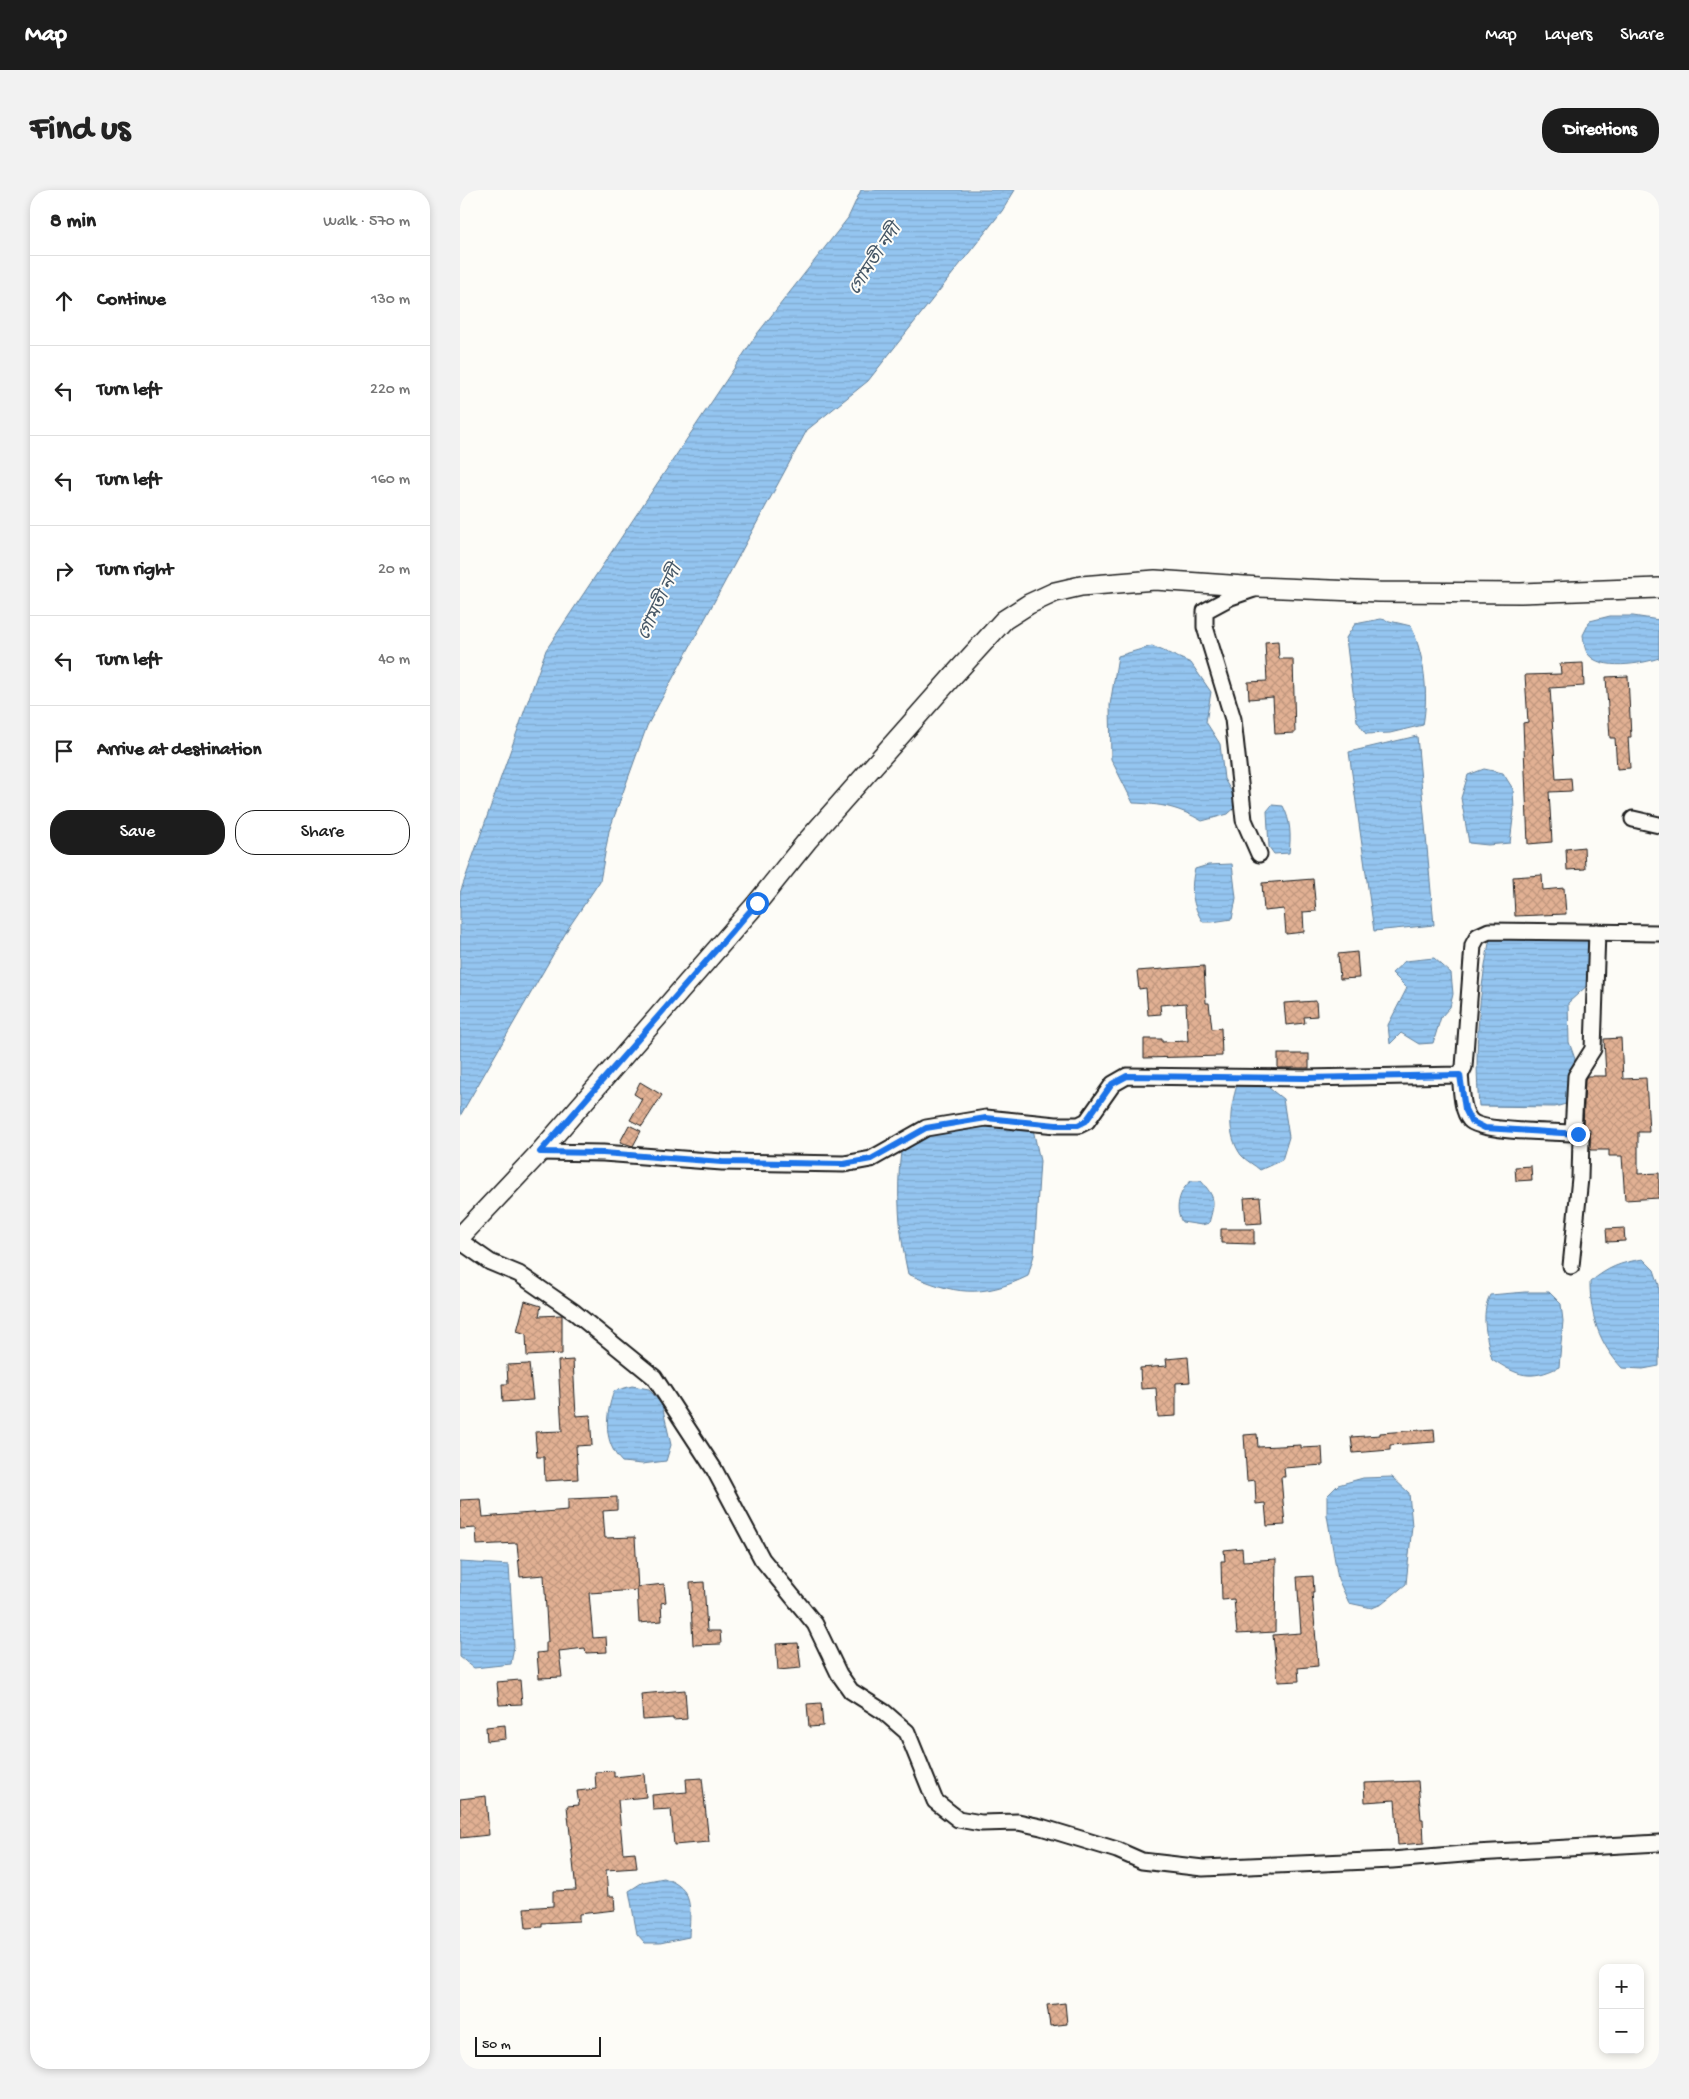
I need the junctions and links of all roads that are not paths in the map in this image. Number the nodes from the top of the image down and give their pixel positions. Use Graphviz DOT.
graph roads {
  1 [pos="1259,587"];
  2 [pos="1659,588"];
  3 [pos="1633,819"];
  4 [pos="1659,825"];
  5 [pos="1259,854"];
  6 [pos="1597,932"];
  7 [pos="1659,933"];
  8 [pos="1460,1075"];
  9 [pos="1573,1133"];
  10 [pos="540,1152"];
  11 [pos="460,1237"];
  12 [pos="460,1241"];
  13 [pos="1571,1266"];
  14 [pos="1659,1843"];
  1 -- 2 [label="street"];
  1 -- 5 [label="street"];
  1 -- 10 [label="street"];
  3 -- 4 [label="street"];
  6 -- 7 [label="street"];
  6 -- 8 [label="street"];
  6 -- 9 [label="street"];
  8 -- 9 [label="street"];
  8 -- 10 [label="street"];
  9 -- 13 [label="street"];
  10 -- 11 [label="street"];
  12 -- 14 [label="street"];
}
